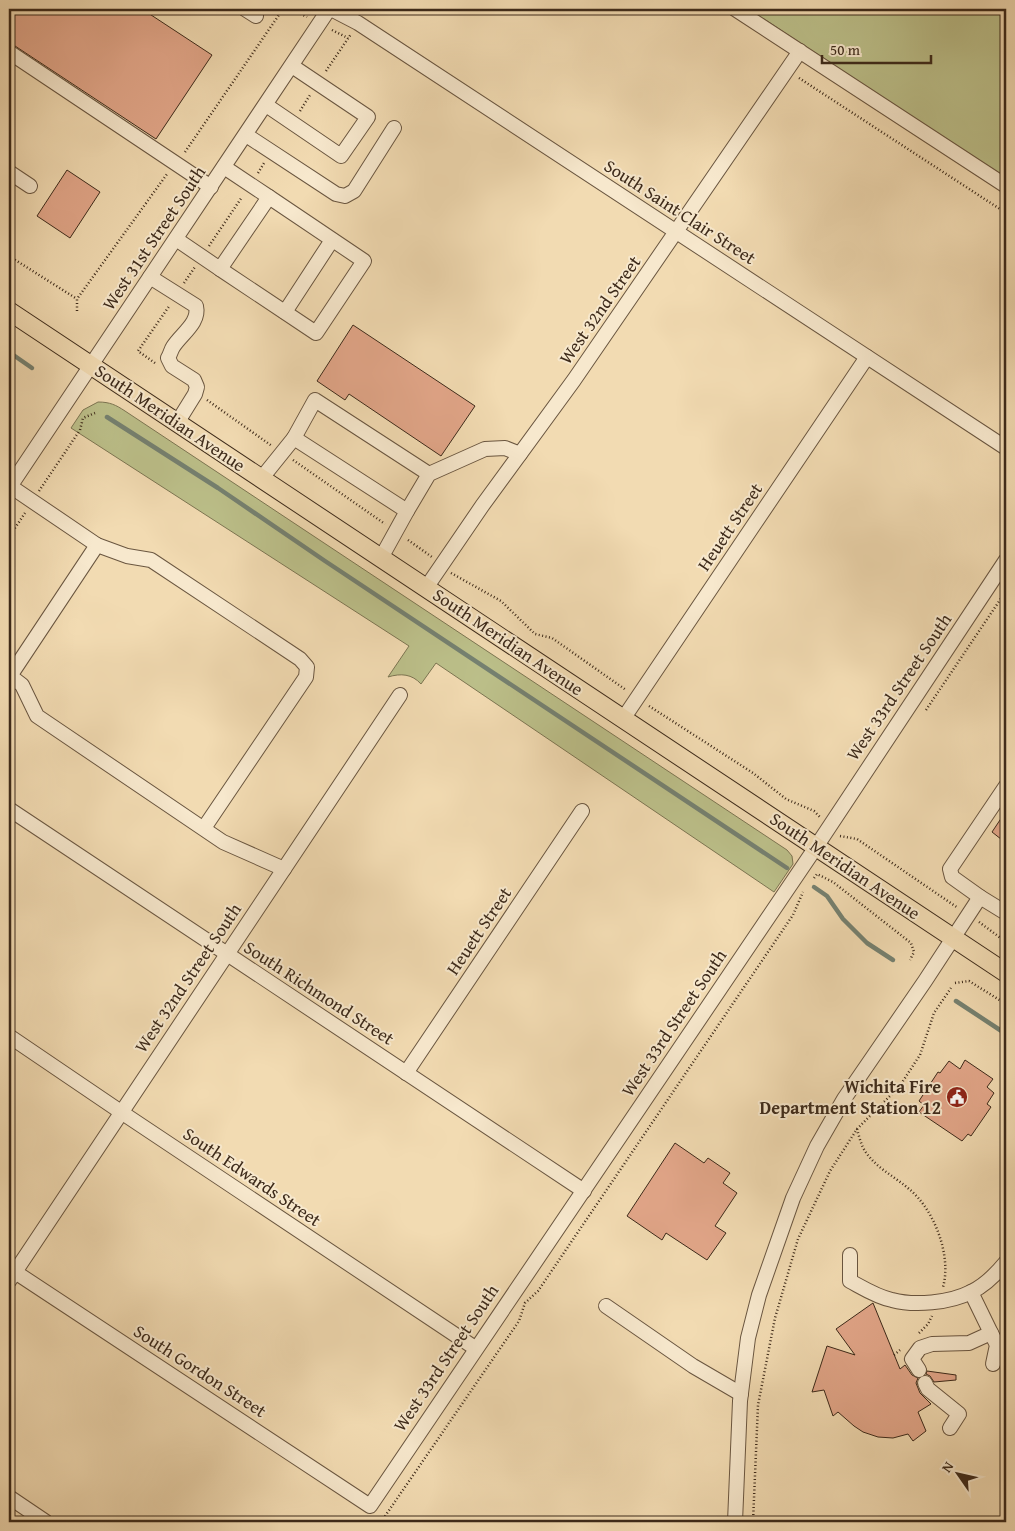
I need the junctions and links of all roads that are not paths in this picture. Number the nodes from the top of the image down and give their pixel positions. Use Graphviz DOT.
graph roads {
  1 [pos="330,9"];
  2 [pos="735,9"];
  3 [pos="800,51"];
  4 [pos="9,52"];
  5 [pos="292,66"];
  6 [pos="266,105"];
  7 [pos="394,128"];
  8 [pos="246,134"];
  9 [pos="224,167"];
  10 [pos="9,172"];
  11 [pos="30,186"];
  12 [pos="1006,186"];
  13 [pos="211,187"];
  14 [pos="269,198"];
  15 [pos="677,232"];
  16 [pos="176,240"];
  17 [pos="332,240"];
  18 [pos="220,269"];
  19 [pos="150,277"];
  20 [pos="9,311"];
  21 [pos="285,312"];
  22 [pos="867,357"];
  23 [pos="91,366"];
  24 [pos="177,423"];
  25 [pos="294,438"];
  26 [pos="1006,448"];
  27 [pos="520,454"];
  28 [pos="429,474"];
  29 [pos="261,479"];
  30 [pos="10,487"];
  31 [pos="407,511"];
  32 [pos="97,545"];
  33 [pos="381,558"];
  34 [pos="1006,560"];
  35 [pos="426,588"];
  36 [pos="10,675"];
  37 [pos="400,695"];
  38 [pos="623,718"];
  39 [pos="1006,786"];
  40 [pos="9,809"];
  41 [pos="582,811"];
  42 [pos="204,828"];
  43 [pos="816,847"];
  44 [pos="284,869"];
  45 [pos="980,898"];
  46 [pos="1006,913"];
  47 [pos="954,938"];
  48 [pos="226,954"];
  49 [pos="1006,973"];
  50 [pos="9,1036"];
  51 [pos="406,1073"];
  52 [pos="121,1112"];
  53 [pos="584,1191"];
  54 [pos="850,1254"];
  55 [pos="1006,1262"];
  56 [pos="11,1274"];
  57 [pos="971,1292"];
  58 [pos="606,1306"];
  59 [pos="998,1342"];
  60 [pos="476,1348"];
  61 [pos="993,1364"];
  62 [pos="740,1394"];
  63 [pos="950,1428"];
  64 [pos="9,1497"];
  65 [pos="370,1506"];
  66 [pos="46,1522"];
  67 [pos="735,1522"];
  1 -- 5 [label="street, West 31st Street South"];
  1 -- 15 [label="street, South Saint Clair Street"];
  2 -- 3 [label="street"];
  3 -- 12 [label="street"];
  3 -- 15 [label="street, West 32nd Street"];
  4 -- 13 [label="street"];
  5 -- 6 [label="street, West 31st Street South"];
  5 -- 6 [label="street"];
  6 -- 8 [label="street, West 31st Street South"];
  7 -- 8 [label="street"];
  8 -- 9 [label="street, West 31st Street South"];
  9 -- 13 [label="street, West 31st Street South"];
  9 -- 14 [label="street"];
  10 -- 11 [label="street"];
  13 -- 16 [label="street, West 31st Street South"];
  14 -- 17 [label="street"];
  14 -- 18 [label="street"];
  15 -- 22 [label="street, South Saint Clair Street"];
  15 -- 27 [label="street, West 32nd Street"];
  16 -- 18 [label="street"];
  16 -- 19 [label="street, West 31st Street South"];
  17 -- 21 [label="street"];
  17 -- 21 [label="street"];
  18 -- 21 [label="street"];
  19 -- 23 [label="street, West 31st Street South"];
  19 -- 24 [label="street"];
  20 -- 23 [label="main road, South Meridian Avenue"];
  22 -- 26 [label="street, South Saint Clair Street"];
  22 -- 38 [label="street, Heuett Street"];
  23 -- 24 [label="main road, South Meridian Avenue"];
  23 -- 30 [label="street, West 31st Street South"];
  24 -- 29 [label="main road, South Meridian Avenue"];
  25 -- 28 [label="street"];
  25 -- 29 [label="street"];
  25 -- 31 [label="street"];
  27 -- 28 [label="street"];
  27 -- 35 [label="street, West 32nd Street"];
  28 -- 31 [label="street"];
  29 -- 33 [label="main road, South Meridian Avenue"];
  30 -- 32 [label="street"];
  31 -- 33 [label="street"];
  32 -- 36 [label="street"];
  32 -- 42 [label="street"];
  33 -- 35 [label="main road, South Meridian Avenue"];
  34 -- 43 [label="street, West 33rd Street South"];
  35 -- 38 [label="main road, South Meridian Avenue"];
  36 -- 42 [label="street"];
  37 -- 44 [label="street, West 32nd Street South"];
  38 -- 43 [label="main road, South Meridian Avenue"];
  39 -- 45 [label="street"];
  40 -- 48 [label="street, South Richmond Street"];
  41 -- 51 [label="street, Heuett Street"];
  42 -- 44 [label="street"];
  43 -- 47 [label="main road, South Meridian Avenue"];
  43 -- 53 [label="street, West 33rd Street South"];
  44 -- 48 [label="street, West 32nd Street South"];
  45 -- 46 [label="street"];
  45 -- 47 [label="street"];
  47 -- 49 [label="main road, South Meridian Avenue"];
  47 -- 62 [label="street"];
  48 -- 51 [label="street, South Richmond Street"];
  48 -- 52 [label="street, West 32nd Street South"];
  50 -- 52 [label="street, South Edwards Street"];
  51 -- 53 [label="street, South Richmond Street"];
  52 -- 56 [label="street, West 32nd Street South"];
  52 -- 60 [label="street, South Edwards Street"];
  53 -- 60 [label="street, West 33rd Street South"];
  54 -- 57 [label="street"];
  55 -- 57 [label="street"];
  56 -- 65 [label="street, South Gordon Street"];
  57 -- 59 [label="street"];
  58 -- 62 [label="street"];
  59 -- 61 [label="street"];
  59 -- 63 [label="street"];
  60 -- 65 [label="street, West 33rd Street South"];
  62 -- 67 [label="street"];
  64 -- 66 [label="street"];
}
